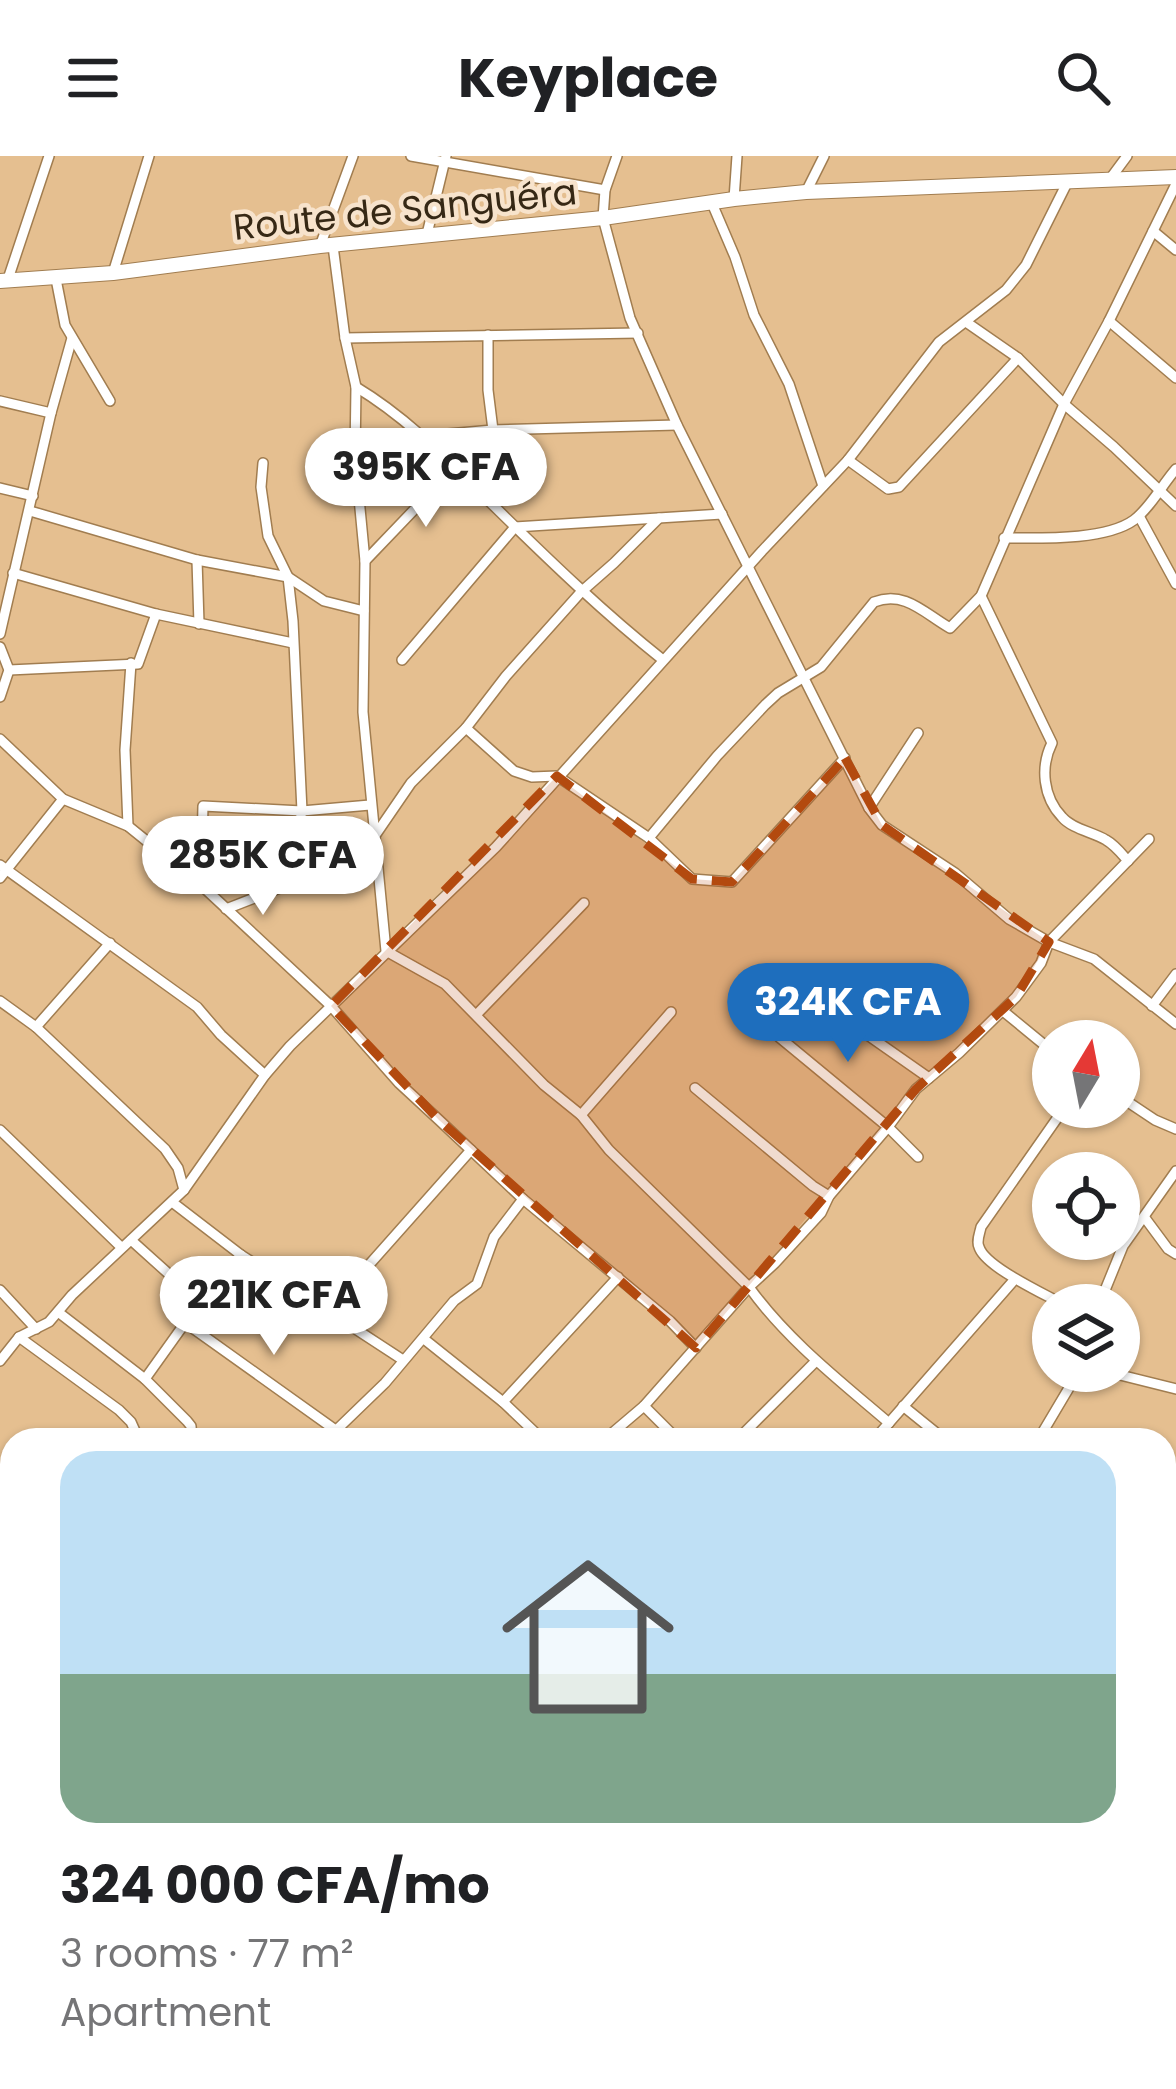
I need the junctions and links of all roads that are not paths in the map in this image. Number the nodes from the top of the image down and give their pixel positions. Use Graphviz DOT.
graph roads {
  1 [pos="49,156"];
  2 [pos="149,156"];
  3 [pos="353,156"];
  4 [pos="411,156"];
  5 [pos="617,156"];
  6 [pos="737,156"];
  7 [pos="824,156"];
  8 [pos="1126,156"];
  9 [pos="445,159"];
  10 [pos="1110,179"];
  11 [pos="1176,181"];
  12 [pos="1067,184"];
  13 [pos="605,190"];
  14 [pos="806,192"];
  15 [pos="734,199"];
  16 [pos="711,201"];
  17 [pos="603,218"];
  18 [pos="1153,231"];
  19 [pos="427,234"];
  20 [pos="327,246"];
  21 [pos="1176,250"];
  22 [pos="113,273"];
  23 [pos="56,279"];
  24 [pos="3,282"];
  25 [pos="1109,321"];
  26 [pos="966,322"];
  27 [pos="638,333"];
  28 [pos="488,335"];
  29 [pos="72,338"];
  30 [pos="345,338"];
  31 [pos="1018,358"];
  32 [pos="1176,378"];
  33 [pos="356,388"];
  34 [pos="0,400"];
  35 [pos="110,401"];
  36 [pos="1064,404"];
  37 [pos="51,413"];
  38 [pos="677,424"];
  39 [pos="493,430"];
  40 [pos="425,436"];
  41 [pos="848,460"];
  42 [pos="263,463"];
  43 [pos="454,467"];
  44 [pos="1176,469"];
  45 [pos="823,486"];
  46 [pos="0,488"];
  47 [pos="1158,490"];
  48 [pos="33,496"];
  49 [pos="1176,506"];
  50 [pos="30,511"];
  51 [pos="722,514"];
  52 [pos="1139,516"];
  53 [pos="659,518"];
  54 [pos="515,526"];
  55 [pos="1004,538"];
  56 [pos="197,560"];
  57 [pos="365,561"];
  58 [pos="750,567"];
  59 [pos="13,577"];
  60 [pos="0,578"];
  61 [pos="288,578"];
  62 [pos="1176,584"];
  63 [pos="581,592"];
  64 [pos="981,596"];
  65 [pos="364,611"];
  66 [pos="156,614"];
  67 [pos="199,624"];
  68 [pos="0,634"];
  69 [pos="293,643"];
  70 [pos="0,647"];
  71 [pos="403,660"];
  72 [pos="663,660"];
  73 [pos="131,663"];
  74 [pos="10,670"];
  75 [pos="802,676"];
  76 [pos="0,697"];
  77 [pos="466,728"];
  78 [pos="918,733"];
  79 [pos="0,740"];
  80 [pos="844,758"];
  81 [pos="557,776"];
  82 [pos="63,799"];
  83 [pos="370,805"];
  84 [pos="869,808"];
  85 [pos="302,811"];
  86 [pos="128,826"];
  87 [pos="374,837"];
  88 [pos="649,838"];
  89 [pos="1149,839"];
  90 [pos="1128,861"];
  91 [pos="2,871"];
  92 [pos="201,885"];
  93 [pos="584,903"];
  94 [pos="226,909"];
  95 [pos="1049,941"];
  96 [pos="110,943"];
  97 [pos="386,951"];
  98 [pos="1176,974"];
  99 [pos="802,988"];
  100 [pos="0,1001"];
  101 [pos="331,1006"];
  102 [pos="1152,1006"];
  103 [pos="1003,1011"];
  104 [pos="671,1012"];
  105 [pos="477,1014"];
  106 [pos="1176,1024"];
  107 [pos="36,1027"];
  108 [pos="1032,1035"];
  109 [pos="779,1037"];
  110 [pos="265,1075"];
  111 [pos="928,1078"];
  112 [pos="695,1088"];
  113 [pos="1140,1110"];
  114 [pos="581,1115"];
  115 [pos="888,1127"];
  116 [pos="1052,1128"];
  117 [pos="1176,1129"];
  118 [pos="0,1130"];
  119 [pos="471,1150"];
  120 [pos="918,1157"];
  121 [pos="1176,1171"];
  122 [pos="184,1190"];
  123 [pos="829,1196"];
  124 [pos="523,1199"];
  125 [pos="172,1202"];
  126 [pos="1145,1218"];
  127 [pos="126,1244"];
  128 [pos="1176,1254"];
  129 [pos="241,1255"];
  130 [pos="618,1277"];
  131 [pos="1015,1279"];
  132 [pos="1108,1284"];
  133 [pos="749,1287"];
  134 [pos="1032,1288"];
  135 [pos="0,1290"];
  136 [pos="200,1303"];
  137 [pos="328,1311"];
  138 [pos="58,1312"];
  139 [pos="187,1324"];
  140 [pos="36,1329"];
  141 [pos="19,1337"];
  142 [pos="424,1339"];
  143 [pos="695,1348"];
  144 [pos="403,1360"];
  145 [pos="0,1361"];
  146 [pos="816,1361"];
  147 [pos="145,1379"];
  148 [pos="1140,1380"];
  149 [pos="1176,1389"];
  150 [pos="1067,1392"];
  151 [pos="503,1402"];
  152 [pos="644,1406"];
  153 [pos="903,1406"];
  154 [pos="889,1423"];
  155 [pos="134,1428"];
  156 [pos="191,1428"];
  157 [pos="331,1428"];
  158 [pos="336,1428"];
  159 [pos="530,1428"];
  160 [pos="618,1428"];
  161 [pos="666,1428"];
  162 [pos="749,1428"];
  163 [pos="885,1428"];
  164 [pos="930,1428"];
  165 [pos="1045,1428"];
  1 -- 24 [label="street"];
  2 -- 22 [label="street"];
  3 -- 20 [label="street"];
  4 -- 9 [label="street"];
  5 -- 13 [label="street"];
  6 -- 15 [label="street"];
  7 -- 14 [label="street"];
  8 -- 10 [label="street"];
  9 -- 13 [label="street"];
  9 -- 19 [label="street"];
  10 -- 11 [label="street, Route de Sanguéra"];
  10 -- 12 [label="street, Route de Sanguéra"];
  11 -- 18 [label="street"];
  12 -- 14 [label="street, Route de Sanguéra"];
  12 -- 26 [label="street"];
  13 -- 17 [label="street"];
  14 -- 15 [label="street, Route de Sanguéra"];
  15 -- 16 [label="street, Route de Sanguéra"];
  16 -- 17 [label="street, Route de Sanguéra"];
  16 -- 45 [label="street"];
  17 -- 19 [label="street, Route de Sanguéra"];
  17 -- 27 [label="street"];
  18 -- 21 [label="street"];
  18 -- 25 [label="street"];
  19 -- 20 [label="street, Route de Sanguéra"];
  20 -- 22 [label="street, Route de Sanguéra"];
  20 -- 30 [label="street"];
  22 -- 23 [label="street, Route de Sanguéra"];
  23 -- 24 [label="street, Route de Sanguéra"];
  23 -- 29 [label="street"];
  25 -- 32 [label="street"];
  25 -- 36 [label="street"];
  26 -- 31 [label="street"];
  26 -- 41 [label="street"];
  27 -- 28 [label="street"];
  27 -- 38 [label="street"];
  28 -- 30 [label="street"];
  28 -- 39 [label="street"];
  29 -- 35 [label="street"];
  29 -- 37 [label="street"];
  30 -- 33 [label="street"];
  31 -- 36 [label="street"];
  31 -- 41 [label="street"];
  33 -- 40 [label="street"];
  33 -- 57 [label="street"];
  34 -- 37 [label="street"];
  36 -- 47 [label="street"];
  36 -- 55 [label="street"];
  37 -- 48 [label="street"];
  38 -- 39 [label="street"];
  38 -- 51 [label="street"];
  39 -- 40 [label="street"];
  40 -- 43 [label="street"];
  41 -- 45 [label="street"];
  42 -- 61 [label="street"];
  43 -- 54 [label="street"];
  43 -- 57 [label="street"];
  44 -- 47 [label="street"];
  45 -- 58 [label="street"];
  46 -- 48 [label="street"];
  47 -- 49 [label="street"];
  47 -- 52 [label="street"];
  48 -- 50 [label="street"];
  50 -- 56 [label="street"];
  50 -- 59 [label="street"];
  51 -- 53 [label="street"];
  51 -- 58 [label="street"];
  52 -- 55 [label="street"];
  52 -- 62 [label="street"];
  53 -- 54 [label="street"];
  53 -- 63 [label="street"];
  54 -- 63 [label="street"];
  54 -- 71 [label="street"];
  55 -- 64 [label="street"];
  56 -- 61 [label="street"];
  56 -- 67 [label="street"];
  57 -- 65 [label="street"];
  58 -- 72 [label="street"];
  58 -- 75 [label="street"];
  59 -- 60 [label="street"];
  59 -- 66 [label="street"];
  59 -- 68 [label="street"];
  61 -- 65 [label="street"];
  61 -- 69 [label="street"];
  63 -- 72 [label="street"];
  63 -- 77 [label="street"];
  64 -- 75 [label="street"];
  64 -- 90 [label="street"];
  65 -- 83 [label="street"];
  66 -- 67 [label="street"];
  66 -- 73 [label="street"];
  67 -- 69 [label="street"];
  69 -- 85 [label="street"];
  70 -- 74 [label="street"];
  72 -- 81 [label="street"];
  73 -- 74 [label="street"];
  73 -- 86 [label="street"];
  74 -- 76 [label="street"];
  75 -- 80 [label="street"];
  75 -- 88 [label="street"];
  77 -- 81 [label="street"];
  77 -- 87 [label="street"];
  78 -- 84 [label="street"];
  79 -- 82 [label="street"];
  80 -- 84 [label="street"];
  80 -- 88 [label="street"];
  81 -- 88 [label="street"];
  81 -- 97 [label="street"];
  82 -- 86 [label="street"];
  82 -- 91 [label="street"];
  83 -- 85 [label="street"];
  83 -- 87 [label="street"];
  84 -- 95 [label="street"];
  85 -- 92 [label="street"];
  85 -- 94 [label="street"];
  86 -- 92 [label="street"];
  87 -- 97 [label="street"];
  89 -- 90 [label="street"];
  90 -- 95 [label="street"];
  91 -- 96 [label="street"];
  92 -- 94 [label="street"];
  93 -- 105 [label="street"];
  94 -- 101 [label="street"];
  95 -- 102 [label="street"];
  95 -- 103 [label="street"];
  96 -- 107 [label="street"];
  96 -- 110 [label="street"];
  97 -- 101 [label="street"];
  97 -- 105 [label="street"];
  98 -- 102 [label="street"];
  99 -- 111 [label="street"];
  100 -- 107 [label="street"];
  101 -- 110 [label="street"];
  101 -- 119 [label="street"];
  102 -- 106 [label="street"];
  103 -- 108 [label="street"];
  103 -- 111 [label="street"];
  104 -- 114 [label="street"];
  105 -- 114 [label="street"];
  107 -- 122 [label="street"];
  109 -- 115 [label="street"];
  110 -- 122 [label="street"];
  111 -- 115 [label="street"];
  112 -- 123 [label="street"];
  113 -- 117 [label="street"];
  114 -- 133 [label="street"];
  115 -- 120 [label="street"];
  115 -- 123 [label="street"];
  116 -- 131 [label="street"];
  118 -- 127 [label="street"];
  119 -- 124 [label="street"];
  119 -- 137 [label="street"];
  121 -- 126 [label="street"];
  122 -- 125 [label="street"];
  123 -- 133 [label="street"];
  124 -- 130 [label="street"];
  124 -- 142 [label="street"];
  125 -- 127 [label="street"];
  125 -- 129 [label="street"];
  126 -- 128 [label="street"];
  126 -- 132 [label="street"];
  127 -- 136 [label="street"];
  127 -- 138 [label="street"];
  129 -- 136 [label="street"];
  129 -- 137 [label="street"];
  130 -- 143 [label="street"];
  130 -- 151 [label="street"];
  131 -- 134 [label="street"];
  131 -- 153 [label="street"];
  133 -- 143 [label="street"];
  133 -- 146 [label="street"];
  135 -- 140 [label="street"];
  136 -- 139 [label="street"];
  137 -- 144 [label="street"];
  138 -- 140 [label="street"];
  138 -- 147 [label="street"];
  139 -- 147 [label="street"];
  139 -- 157 [label="street"];
  140 -- 141 [label="street"];
  141 -- 145 [label="street"];
  141 -- 155 [label="street"];
  142 -- 144 [label="street"];
  142 -- 151 [label="street"];
  143 -- 152 [label="street"];
  144 -- 158 [label="street"];
  146 -- 154 [label="street"];
  146 -- 162 [label="street"];
  147 -- 156 [label="street"];
  148 -- 149 [label="street"];
  150 -- 165 [label="street"];
  151 -- 159 [label="street"];
  152 -- 160 [label="street"];
  152 -- 161 [label="street"];
  153 -- 154 [label="street"];
  153 -- 164 [label="street"];
  154 -- 163 [label="street"];
}
